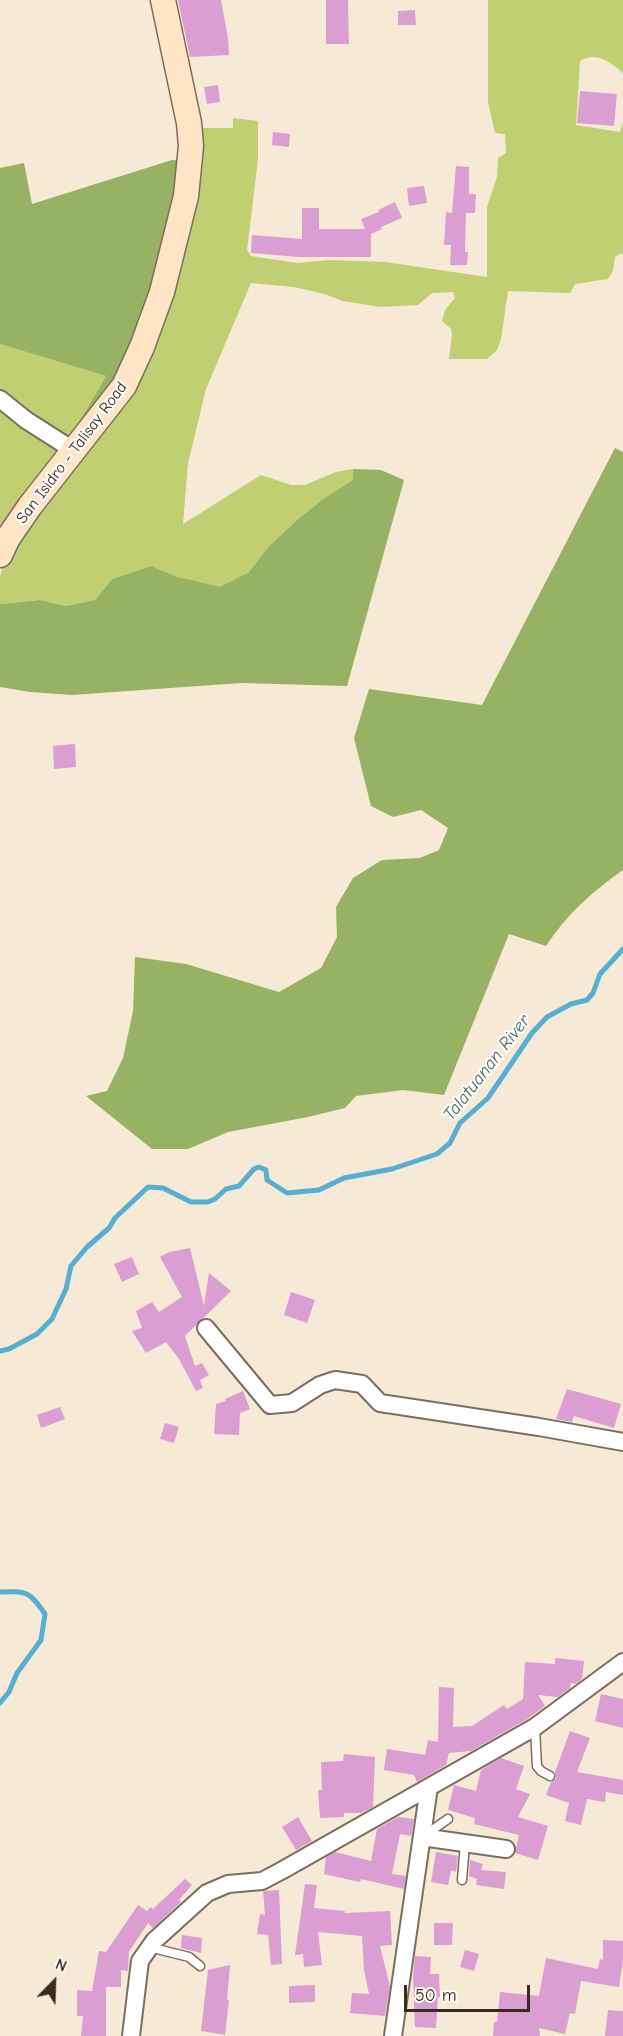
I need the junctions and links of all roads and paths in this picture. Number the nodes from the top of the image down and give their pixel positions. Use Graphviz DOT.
graph roads {
  1 [pos="164,0"];
  2 [pos="0,399"];
  3 [pos="73,450"];
  4 [pos="0,555"];
  5 [pos="206,1328"];
  6 [pos="623,1442"];
  7 [pos="623,1662"];
  8 [pos="535,1727"];
  9 [pos="550,1776"];
  10 [pos="429,1787"];
  11 [pos="448,1819"];
  12 [pos="424,1837"];
  13 [pos="465,1843"];
  14 [pos="506,1849"];
  15 [pos="462,1880"];
  16 [pos="149,1947"];
  17 [pos="200,1966"];
  18 [pos="131,2036"];
  19 [pos="393,2036"];
  1 -- 3 [label="street, San Isidro - Talisay Road"];
  2 -- 3 [label="street"];
  3 -- 4 [label="street, San Isidro - Talisay Road"];
  5 -- 6 [label="street"];
  7 -- 8 [label="street"];
  8 -- 9 [label="lane"];
  8 -- 10 [label="street"];
  10 -- 12 [label="street"];
  10 -- 16 [label="street"];
  11 -- 12 [label="lane"];
  12 -- 13 [label="street"];
  12 -- 19 [label="street"];
  13 -- 14 [label="street"];
  13 -- 15 [label="lane"];
  16 -- 17 [label="lane"];
  16 -- 18 [label="street"];
}
